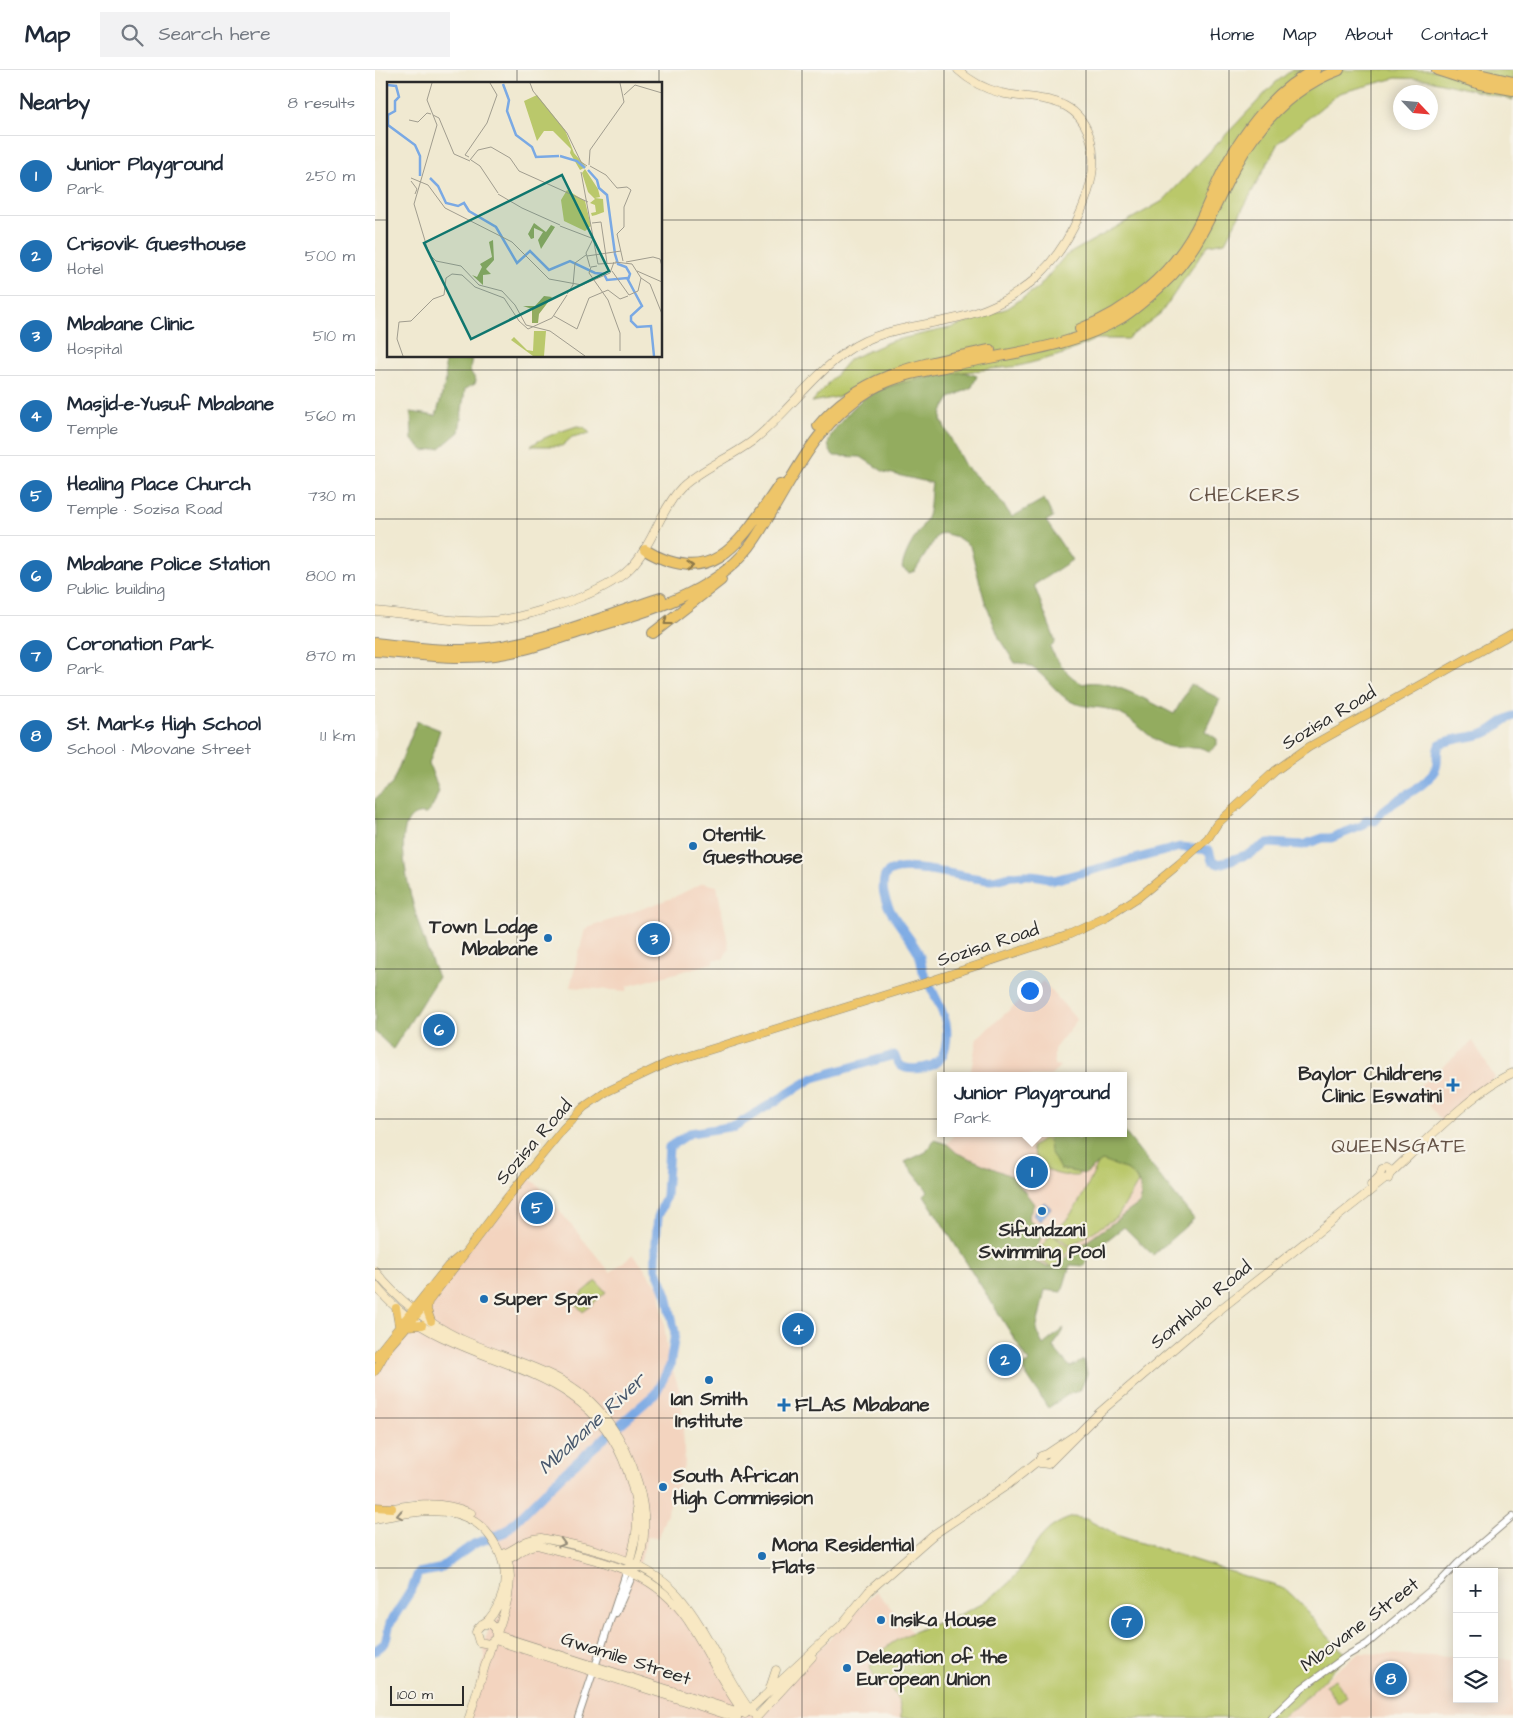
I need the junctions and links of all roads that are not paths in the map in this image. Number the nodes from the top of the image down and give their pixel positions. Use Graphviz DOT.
graph roads {
  1 [pos="958,70"];
  2 [pos="1315,70"];
  3 [pos="1339,70"];
  4 [pos="1437,70"];
  5 [pos="1462,70"];
  6 [pos="1513,82"];
  7 [pos="1513,90"];
  8 [pos="1254,130"];
  9 [pos="1245,143"];
  10 [pos="780,484"];
  11 [pos="754,541"];
  12 [pos="645,550"];
  13 [pos="375,611"];
  14 [pos="653,633"];
  15 [pos="1513,634"];
  16 [pos="375,643"];
  17 [pos="375,651"];
  18 [pos="1513,1073"];
  19 [pos="375,1271"];
  20 [pos="375,1285"];
  21 [pos="424,1302"];
  22 [pos="396,1308"];
  23 [pos="412,1313"];
  24 [pos="431,1322"];
  25 [pos="422,1325"];
  26 [pos="403,1326"];
  27 [pos="462,1339"];
  28 [pos="464,1349"];
  29 [pos="375,1357"];
  30 [pos="375,1371"];
  31 [pos="608,1426"];
  32 [pos="375,1507"];
  33 [pos="392,1508"];
  34 [pos="375,1512"];
  35 [pos="1513,1516"];
  36 [pos="375,1520"];
  37 [pos="489,1530"];
  38 [pos="504,1557"];
  39 [pos="632,1567"];
  40 [pos="482,1624"];
  41 [pos="495,1638"];
  42 [pos="479,1642"];
  43 [pos="484,1669"];
  44 [pos="595,1670"];
  45 [pos="776,1670"];
  46 [pos="768,1696"];
  47 [pos="743,1713"];
  48 [pos="469,1718"];
  49 [pos="578,1718"];
  50 [pos="756,1718"];
  51 [pos="1271,1718"];
  1 -- 12 [label="main road"];
  2 -- 8 [label="highway"];
  3 -- 8 [label="highway"];
  4 -- 7 [label="highway"];
  5 -- 6 [label="highway"];
  8 -- 9 [label="highway"];
  9 -- 10 [label="highway"];
  9 -- 11 [label="highway"];
  12 -- 10 [label="highway, one-way"];
  10 -- 16 [label="highway"];
  11 -- 14 [label="highway, one-way"];
  11 -- 17 [label="highway"];
  12 -- 13 [label="main road"];
  15 -- 21 [label="main road, Sozisa Road"];
  18 -- 46 [label="main road, Somhlolo Road"];
  19 -- 23 [label="main road"];
  20 -- 22 [label="main road"];
  21 -- 23 [label="main road, Sozisa Road"];
  21 -- 23 [label="main road"];
  21 -- 24 [label="main road"];
  22 -- 23 [label="main road"];
  22 -- 26 [label="main road"];
  23 -- 24 [label="main road"];
  23 -- 25 [label="main road"];
  23 -- 26 [label="main road, Sozisa Road"];
  24 -- 27 [label="main road"];
  25 -- 26 [label="main road"];
  25 -- 28 [label="main road"];
  26 -- 29 [label="main road, Sozisa Road"];
  26 -- 30 [label="main road, Sozisa Road"];
  27 -- 28 [label="main road"];
  27 -- 31 [label="main road"];
  28 -- 31 [label="main road"];
  31 -- 39 [label="main road"];
  32 -- 33 [label="main road"];
  33 -- 34 [label="main road"];
  33 -- 37 [label="main road"];
  35 -- 51 [label="street, Mbovane Street"];
  37 -- 36 [label="main road, one-way"];
  37 -- 38 [label="main road"];
  38 -- 39 [label="main road"];
  38 -- 40 [label="main road"];
  38 -- 41 [label="main road"];
  39 -- 44 [label="street"];
  39 -- 47 [label="main road"];
  40 -- 41 [label="main road"];
  40 -- 42 [label="main road"];
  41 -- 42 [label="main road"];
  41 -- 43 [label="main road"];
  41 -- 44 [label="main road, Gwamile Street"];
  42 -- 43 [label="main road"];
  43 -- 48 [label="main road"];
  44 -- 47 [label="main road, Gwamile Street"];
  44 -- 49 [label="street"];
  45 -- 46 [label="main road"];
  46 -- 47 [label="main road, Somhlolo Road"];
  46 -- 50 [label="main road, Somhlolo Road"];
  47 -- 50 [label="main road"];
}
